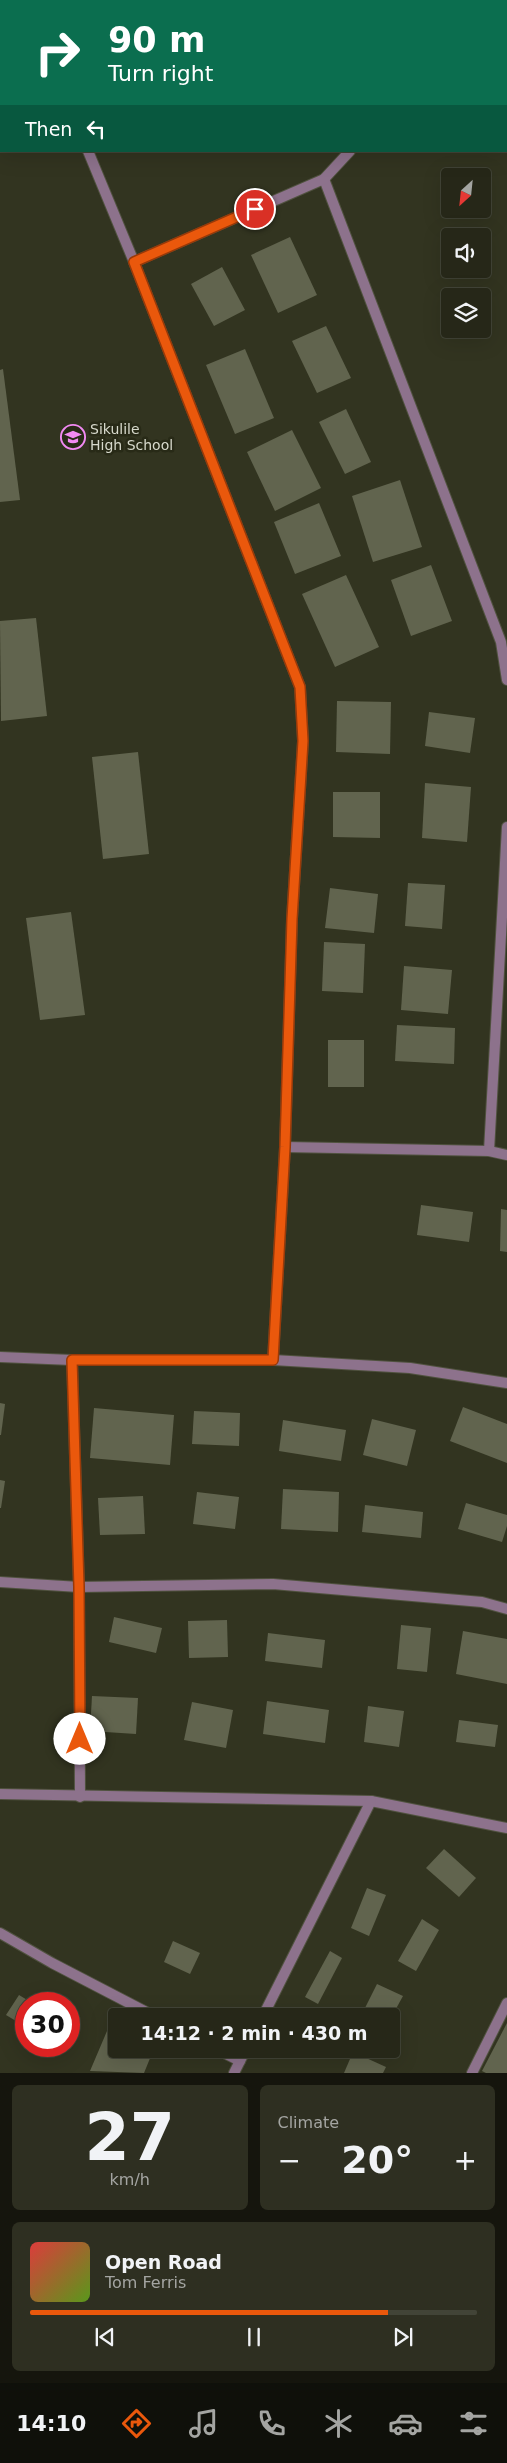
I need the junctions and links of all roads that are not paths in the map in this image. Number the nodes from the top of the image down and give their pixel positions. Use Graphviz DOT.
graph roads {
  1 [pos="88,152"];
  2 [pos="349,152"];
  3 [pos="324,179"];
  4 [pos="134,262"];
  5 [pos="507,680"];
  6 [pos="507,827"];
  7 [pos="285,1147"];
  8 [pos="489,1151"];
  9 [pos="507,1155"];
  10 [pos="0,1357"];
  11 [pos="72,1360"];
  12 [pos="273,1360"];
  13 [pos="507,1383"];
  14 [pos="0,1582"];
  15 [pos="79,1587"];
  16 [pos="507,1609"];
  17 [pos="0,1794"];
  18 [pos="80,1796"];
  19 [pos="371,1801"];
  20 [pos="507,1828"];
  21 [pos="0,1933"];
  22 [pos="507,2003"];
  23 [pos="139,2008"];
  24 [pos="267,2008"];
  25 [pos="234,2058"];
  26 [pos="242,2058"];
  27 [pos="240,2061"];
  28 [pos="234,2073"];
  29 [pos="472,2073"];
  1 -- 4 [label="street"];
  2 -- 3 [label="street"];
  3 -- 4 [label="street"];
  3 -- 5 [label="street"];
  4 -- 7 [label="street"];
  6 -- 8 [label="street"];
  7 -- 8 [label="street"];
  7 -- 12 [label="street"];
  8 -- 9 [label="street"];
  10 -- 11 [label="street"];
  11 -- 12 [label="street"];
  11 -- 15 [label="street"];
  12 -- 13 [label="street"];
  14 -- 15 [label="street"];
  15 -- 16 [label="street"];
  15 -- 18 [label="street"];
  17 -- 18 [label="street"];
  18 -- 19 [label="street"];
  19 -- 20 [label="street"];
  19 -- 24 [label="street"];
  21 -- 23 [label="street"];
  22 -- 29 [label="street"];
  25 -- 27 [label="street"];
  26 -- 27 [label="street"];
  27 -- 28 [label="street"];
}
